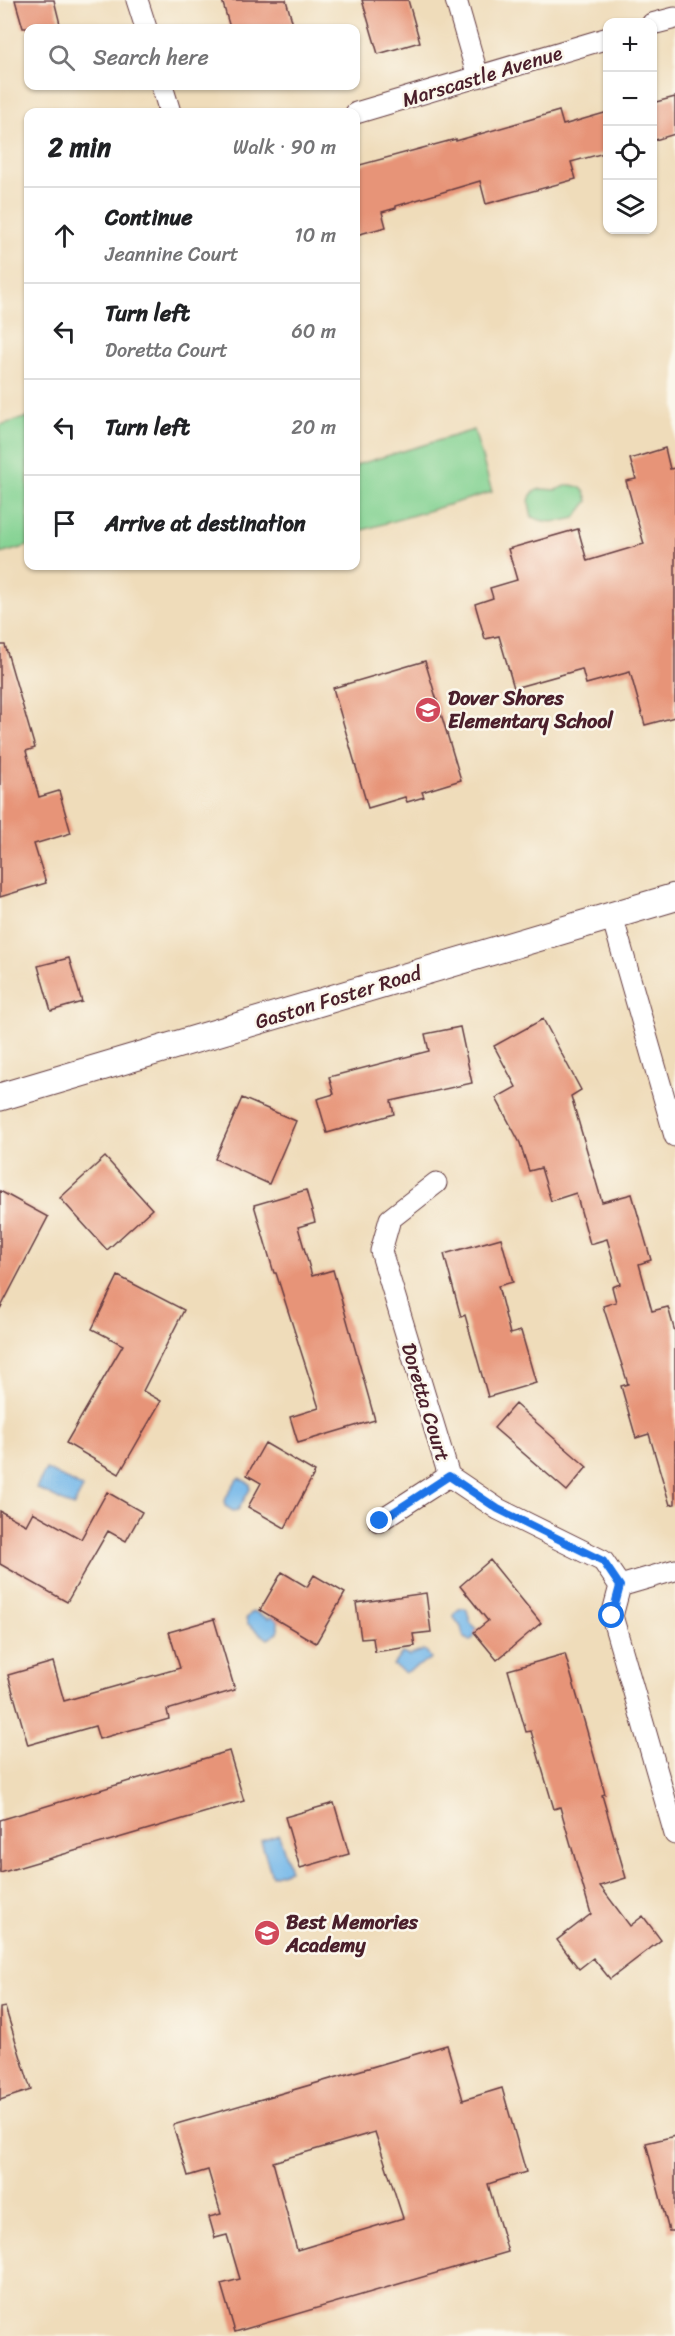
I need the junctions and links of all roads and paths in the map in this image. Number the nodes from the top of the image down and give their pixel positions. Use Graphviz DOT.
graph roads {
  1 [pos="137,0"];
  2 [pos="456,0"];
  3 [pos="675,18"];
  4 [pos="657,23"];
  5 [pos="145,24"];
  6 [pos="603,40"];
  7 [pos="478,77"];
  8 [pos="163,90"];
  9 [pos="169,108"];
  10 [pos="360,113"];
  11 [pos="675,897"];
  12 [pos="612,916"];
  13 [pos="0,1097"];
  14 [pos="675,1136"];
  15 [pos="436,1183"];
  16 [pos="449,1476"];
  17 [pos="380,1521"];
  18 [pos="675,1570"];
  19 [pos="620,1586"];
  20 [pos="675,1834"];
  1 -- 5 [label="street"];
  2 -- 7 [label="street"];
  3 -- 4 [label="street"];
  6 -- 7 [label="street, Marscastle Avenue"];
  7 -- 10 [label="street, Marscastle Avenue"];
  8 -- 9 [label="street"];
  11 -- 12 [label="street, Gaston Foster Road"];
  12 -- 13 [label="street, Gaston Foster Road"];
  12 -- 14 [label="street"];
  15 -- 16 [label="street, Doretta Court"];
  16 -- 17 [label="street"];
  16 -- 19 [label="street, Doretta Court"];
  18 -- 19 [label="street"];
  19 -- 20 [label="street"];
}
